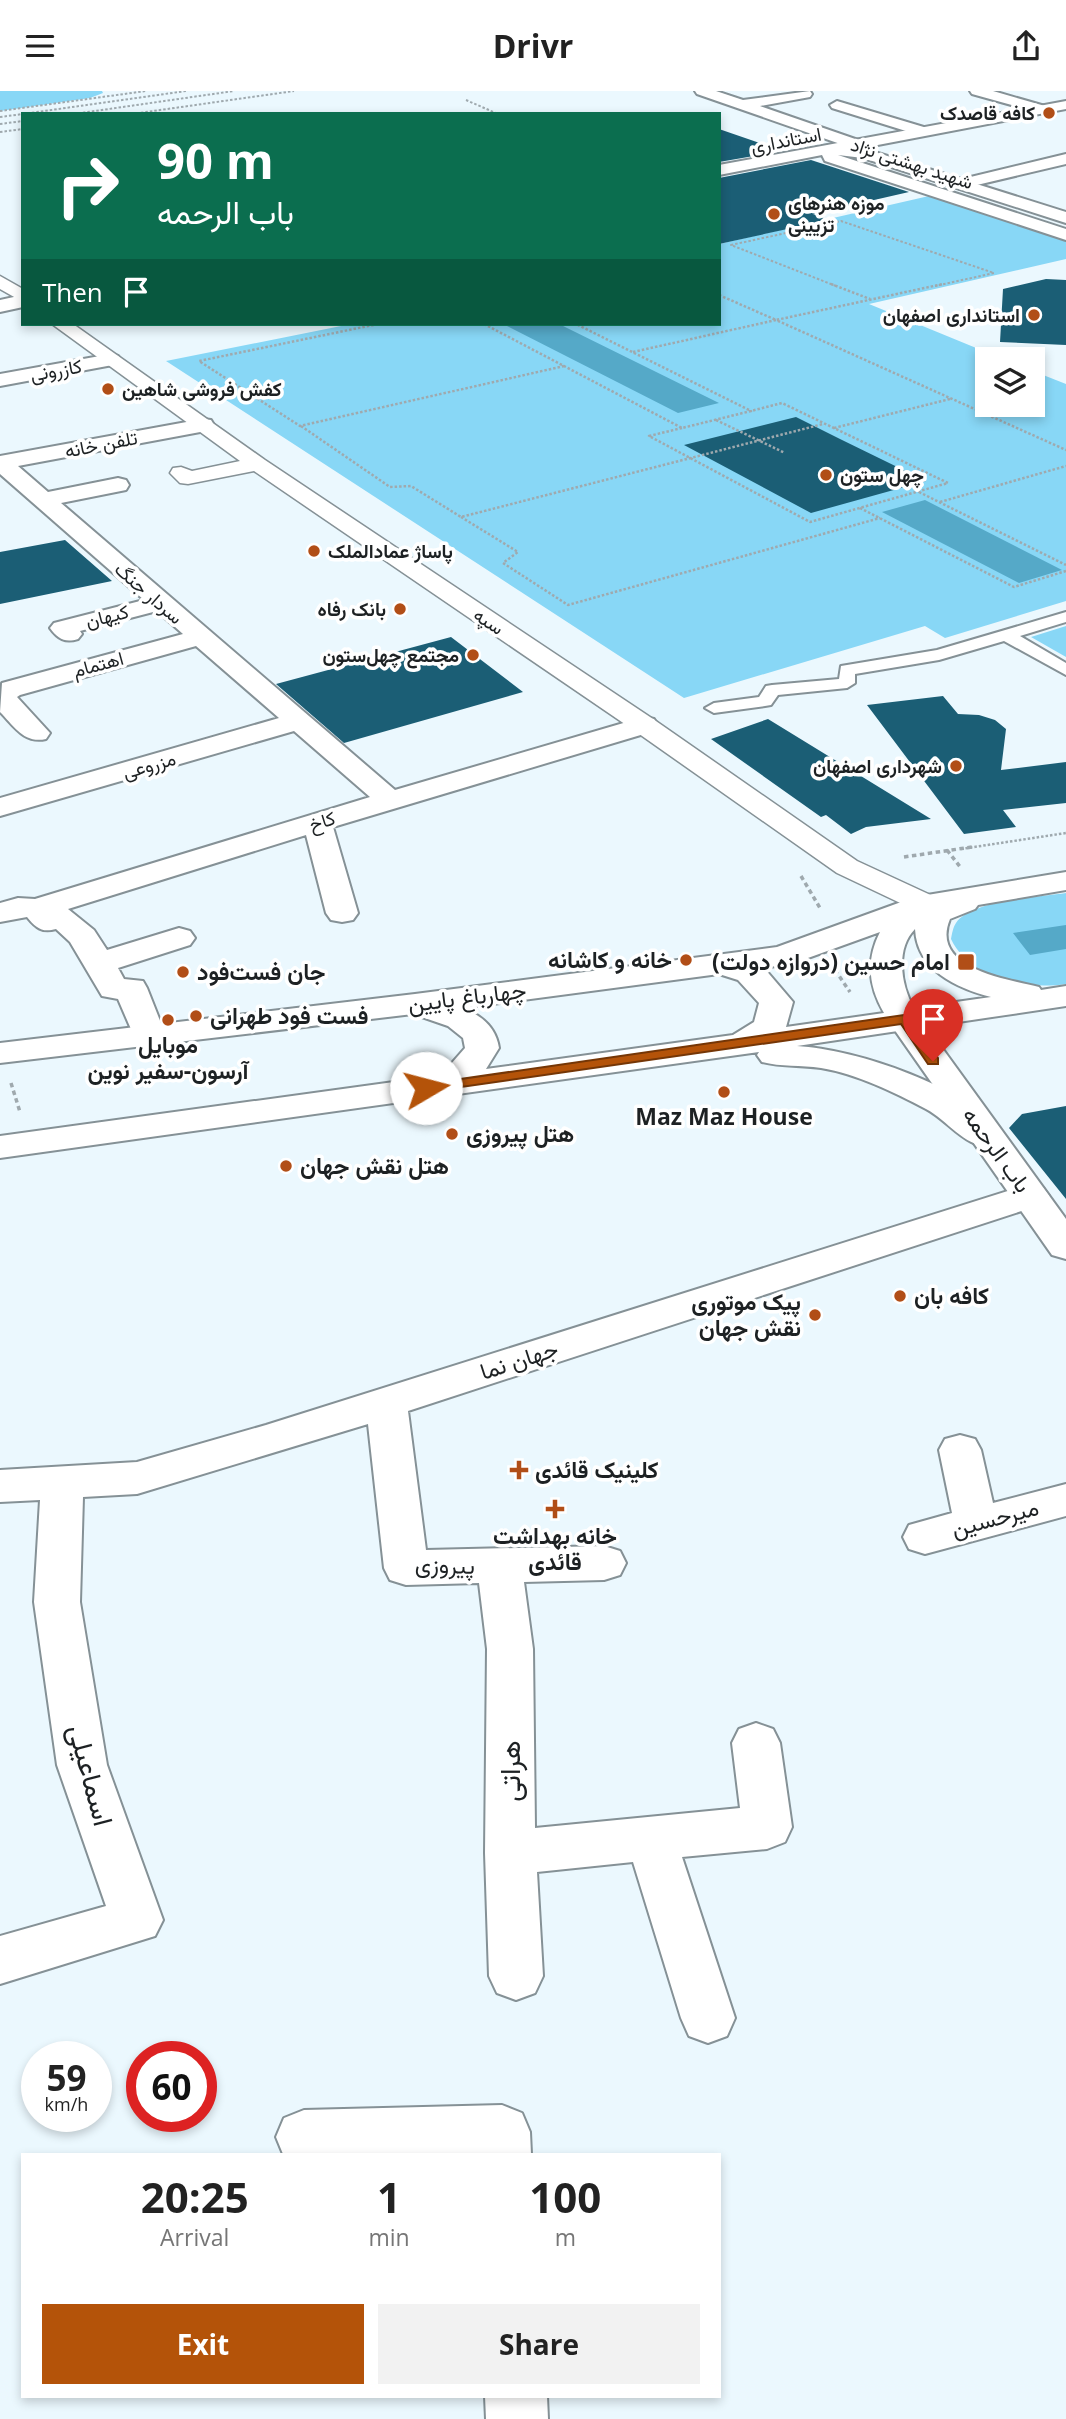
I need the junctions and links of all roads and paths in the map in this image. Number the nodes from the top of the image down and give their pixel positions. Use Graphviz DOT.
graph roads {
  1 [pos="146,91"];
  2 [pos="186,91"];
  3 [pos="234,91"];
  4 [pos="294,91"];
  5 [pos="702,91"];
  6 [pos="977,91"];
  7 [pos="805,94"];
  8 [pos="155,96"];
  9 [pos="466,100"];
  10 [pos="837,104"];
  11 [pos="742,105"];
  12 [pos="1057,108"];
  13 [pos="0,111"];
  14 [pos="38,112"];
  15 [pos="88,112"];
  16 [pos="146,112"];
  17 [pos="493,112"];
  18 [pos="21,114"];
  19 [pos="0,117"];
  20 [pos="21,121"];
  21 [pos="0,124"];
  22 [pos="21,129"];
  23 [pos="922,131"];
  24 [pos="0,132"];
  25 [pos="855,144"];
  26 [pos="828,149"];
  27 [pos="1066,159"];
  28 [pos="721,171"];
  29 [pos="721,171"];
  30 [pos="960,184"];
  31 [pos="1066,218"];
  32 [pos="1066,235"];
  33 [pos="0,281"];
  34 [pos="721,296"];
  35 [pos="21,299"];
  36 [pos="870,299"];
  37 [pos="21,302"];
  38 [pos="0,307"];
  39 [pos="776,320"];
  40 [pos="64,326"];
  41 [pos="368,326"];
  42 [pos="488,326"];
  43 [pos="580,326"];
  44 [pos="633,352"];
  45 [pos="111,360"];
  46 [pos="564,366"];
  47 [pos="0,380"];
  48 [pos="951,399"];
  49 [pos="751,411"];
  50 [pos="716,419"];
  51 [pos="824,423"];
  52 [pos="203,425"];
  53 [pos="300,426"];
  54 [pos="682,428"];
  55 [pos="834,428"];
  56 [pos="758,440"];
  57 [pos="1066,450"];
  58 [pos="785,453"];
  59 [pos="690,458"];
  60 [pos="0,463"];
  61 [pos="258,464"];
  62 [pos="1066,466"];
  63 [pos="181,473"];
  64 [pos="118,485"];
  65 [pos="919,491"];
  66 [pos="42,500"];
  67 [pos="939,502"];
  68 [pos="859,508"];
  69 [pos="460,517"];
  70 [pos="880,518"];
  71 [pos="1066,565"];
  72 [pos="1066,571"];
  73 [pos="160,603"];
  74 [pos="1066,617"];
  75 [pos="69,634"];
  76 [pos="1006,635"];
  77 [pos="199,637"];
  78 [pos="1066,670"];
  79 [pos="1,697"];
  80 [pos="714,708"];
  81 [pos="297,722"];
  82 [pos="644,725"];
  83 [pos="36,733"];
  84 [pos="390,800"];
  85 [pos="0,807"];
  86 [pos="317,822"];
  87 [pos="1066,832"];
  88 [pos="847,867"];
  89 [pos="1066,881"];
  90 [pos="983,895"];
  91 [pos="926,904"];
  92 [pos="37,909"];
  93 [pos="0,913"];
  94 [pos="342,913"];
  95 [pos="179,938"];
  96 [pos="91,950"];
  97 [pos="718,964"];
  98 [pos="1064,996"];
  99 [pos="415,1005"];
  100 [pos="904,1019"];
  101 [pos="149,1036"];
  102 [pos="744,1043"];
  103 [pos="702,1050"];
  104 [pos="1,1053"];
  105 [pos="440,1086"];
  106 [pos="986,1137"];
  107 [pos="15,1145"];
  108 [pos="1030,1196"];
  109 [pos="1066,1246"];
  110 [pos="386,1402"];
  111 [pos="960,1450"];
  112 [pos="62,1483"];
  113 [pos="0,1486"];
  114 [pos="1066,1500"];
  115 [pos="976,1524"];
  116 [pos="925,1537"];
  117 [pos="604,1563"];
  118 [pos="499,1566"];
  119 [pos="756,1744"];
  120 [pos="651,1839"];
  121 [pos="510,1853"];
  122 [pos="0,1960"];
  123 [pos="516,1976"];
  124 [pos="708,2018"];
  125 [pos="304,2137"];
  126 [pos="503,2143"];
  127 [pos="516,2398"];
  128 [pos="517,2419"];
  1 -- 8 [label="path"];
  1 -- 13 [label="path"];
  2 -- 8 [label="path"];
  3 -- 15 [label="path"];
  4 -- 16 [label="path"];
  5 -- 11 [label="street"];
  6 -- 12 [label="street"];
  7 -- 11 [label="street"];
  8 -- 14 [label="path"];
  9 -- 17 [label="path"];
  10 -- 23 [label="street"];
  11 -- 25 [label="street"];
  12 -- 23 [label="street, استانداری"];
  12 -- 28 [label="lane, استانداری"];
  18 -- 19 [label="path"];
  20 -- 21 [label="path"];
  22 -- 24 [label="path"];
  23 -- 25 [label="street, استانداری"];
  25 -- 26 [label="street, استانداری"];
  26 -- 29 [label="street, استانداری"];
  26 -- 30 [label="street, شهید بهشتی نژاد"];
  26 -- 32 [label="street, شهید بهشتی نژاد"];
  27 -- 30 [label="street"];
  30 -- 31 [label="street, شهید بهشتی نژاد"];
  33 -- 35 [label="street"];
  34 -- 39 [label="path"];
  36 -- 36 [label="path"];
  36 -- 39 [label="path"];
  37 -- 38 [label="street"];
  39 -- 44 [label="path"];
  39 -- 48 [label="path"];
  40 -- 45 [label="street, سپه"];
  41 -- 53 [label="path"];
  42 -- 46 [label="path"];
  43 -- 44 [label="path"];
  44 -- 49 [label="path"];
  45 -- 47 [label="street, کازرونی"];
  45 -- 52 [label="street, سپه"];
  46 -- 53 [label="path"];
  46 -- 54 [label="path"];
  48 -- 55 [label="path"];
  48 -- 57 [label="path"];
  49 -- 50 [label="path"];
  49 -- 51 [label="path"];
  50 -- 54 [label="path"];
  50 -- 56 [label="path"];
  51 -- 55 [label="path"];
  51 -- 56 [label="path"];
  52 -- 60 [label="street, تلفن خانه"];
  52 -- 61 [label="street, سپه"];
  53 -- 69 [label="path"];
  54 -- 59 [label="path"];
  55 -- 65 [label="path"];
  56 -- 58 [label="path"];
  56 -- 59 [label="path"];
  59 -- 68 [label="path"];
  59 -- 69 [label="path"];
  60 -- 66 [label="street, سردار جنگ"];
  61 -- 63 [label="street"];
  61 -- 82 [label="street, سپه"];
  62 -- 67 [label="path"];
  64 -- 66 [label="street"];
  65 -- 67 [label="path"];
  65 -- 68 [label="path"];
  66 -- 73 [label="street, سردار جنگ"];
  67 -- 71 [label="path"];
  68 -- 70 [label="path"];
  69 -- 70 [label="path"];
  70 -- 72 [label="path"];
  73 -- 75 [label="street, کیهان"];
  73 -- 77 [label="street, سردار جنگ"];
  74 -- 76 [label="lane"];
  76 -- 78 [label="lane"];
  76 -- 80 [label="lane"];
  77 -- 79 [label="street, اهتمام"];
  77 -- 81 [label="street, سردار جنگ"];
  79 -- 83 [label="street"];
  81 -- 84 [label="street, سردار جنگ"];
  81 -- 85 [label="street, مزروعی"];
  82 -- 84 [label="street, کاخ"];
  82 -- 88 [label="street, سپه"];
  84 -- 86 [label="street, کاخ"];
  86 -- 92 [label="street, کاخ"];
  86 -- 94 [label="street"];
  87 -- 88 [label="path"];
  88 -- 91 [label="street, سپه"];
  89 -- 90 [label="street"];
  90 -- 91 [label="street, چهارباغ پایین"];
  90 -- 98 [label="street"];
  91 -- 97 [label="street, چهارباغ پایین"];
  91 -- 100 [label="street, باب الرحمه"];
  92 -- 93 [label="street, کاخ"];
  92 -- 96 [label="street"];
  95 -- 96 [label="street"];
  96 -- 101 [label="street"];
  97 -- 99 [label="street, چهارباغ پایین"];
  97 -- 102 [label="street"];
  98 -- 100 [label="street"];
  99 -- 101 [label="street, چهارباغ پایین"];
  99 -- 105 [label="street"];
  100 -- 102 [label="street"];
  100 -- 106 [label="street, باب الرحمه"];
  101 -- 104 [label="street, چهارباغ پایین"];
  102 -- 103 [label="street"];
  103 -- 105 [label="street"];
  103 -- 106 [label="street"];
  104 -- 107 [label="path"];
  105 -- 107 [label="street"];
  106 -- 108 [label="street, باب الرحمه"];
  108 -- 109 [label="street, باب الرحمه"];
  108 -- 110 [label="street, جهان نما"];
  110 -- 112 [label="street, جهان نما"];
  110 -- 118 [label="street, پیروزی"];
  111 -- 115 [label="street"];
  112 -- 113 [label="street, جهان نما"];
  112 -- 122 [label="street, اسماعیلی"];
  114 -- 115 [label="street, میرحسین"];
  115 -- 116 [label="street, میرحسین"];
  117 -- 118 [label="street, پیروزی"];
  118 -- 121 [label="street, هراتی"];
  119 -- 120 [label="street"];
  120 -- 121 [label="street"];
  120 -- 124 [label="street"];
  121 -- 123 [label="street, هراتی"];
  125 -- 126 [label="street"];
  127 -- 128 [label="street"];
}
